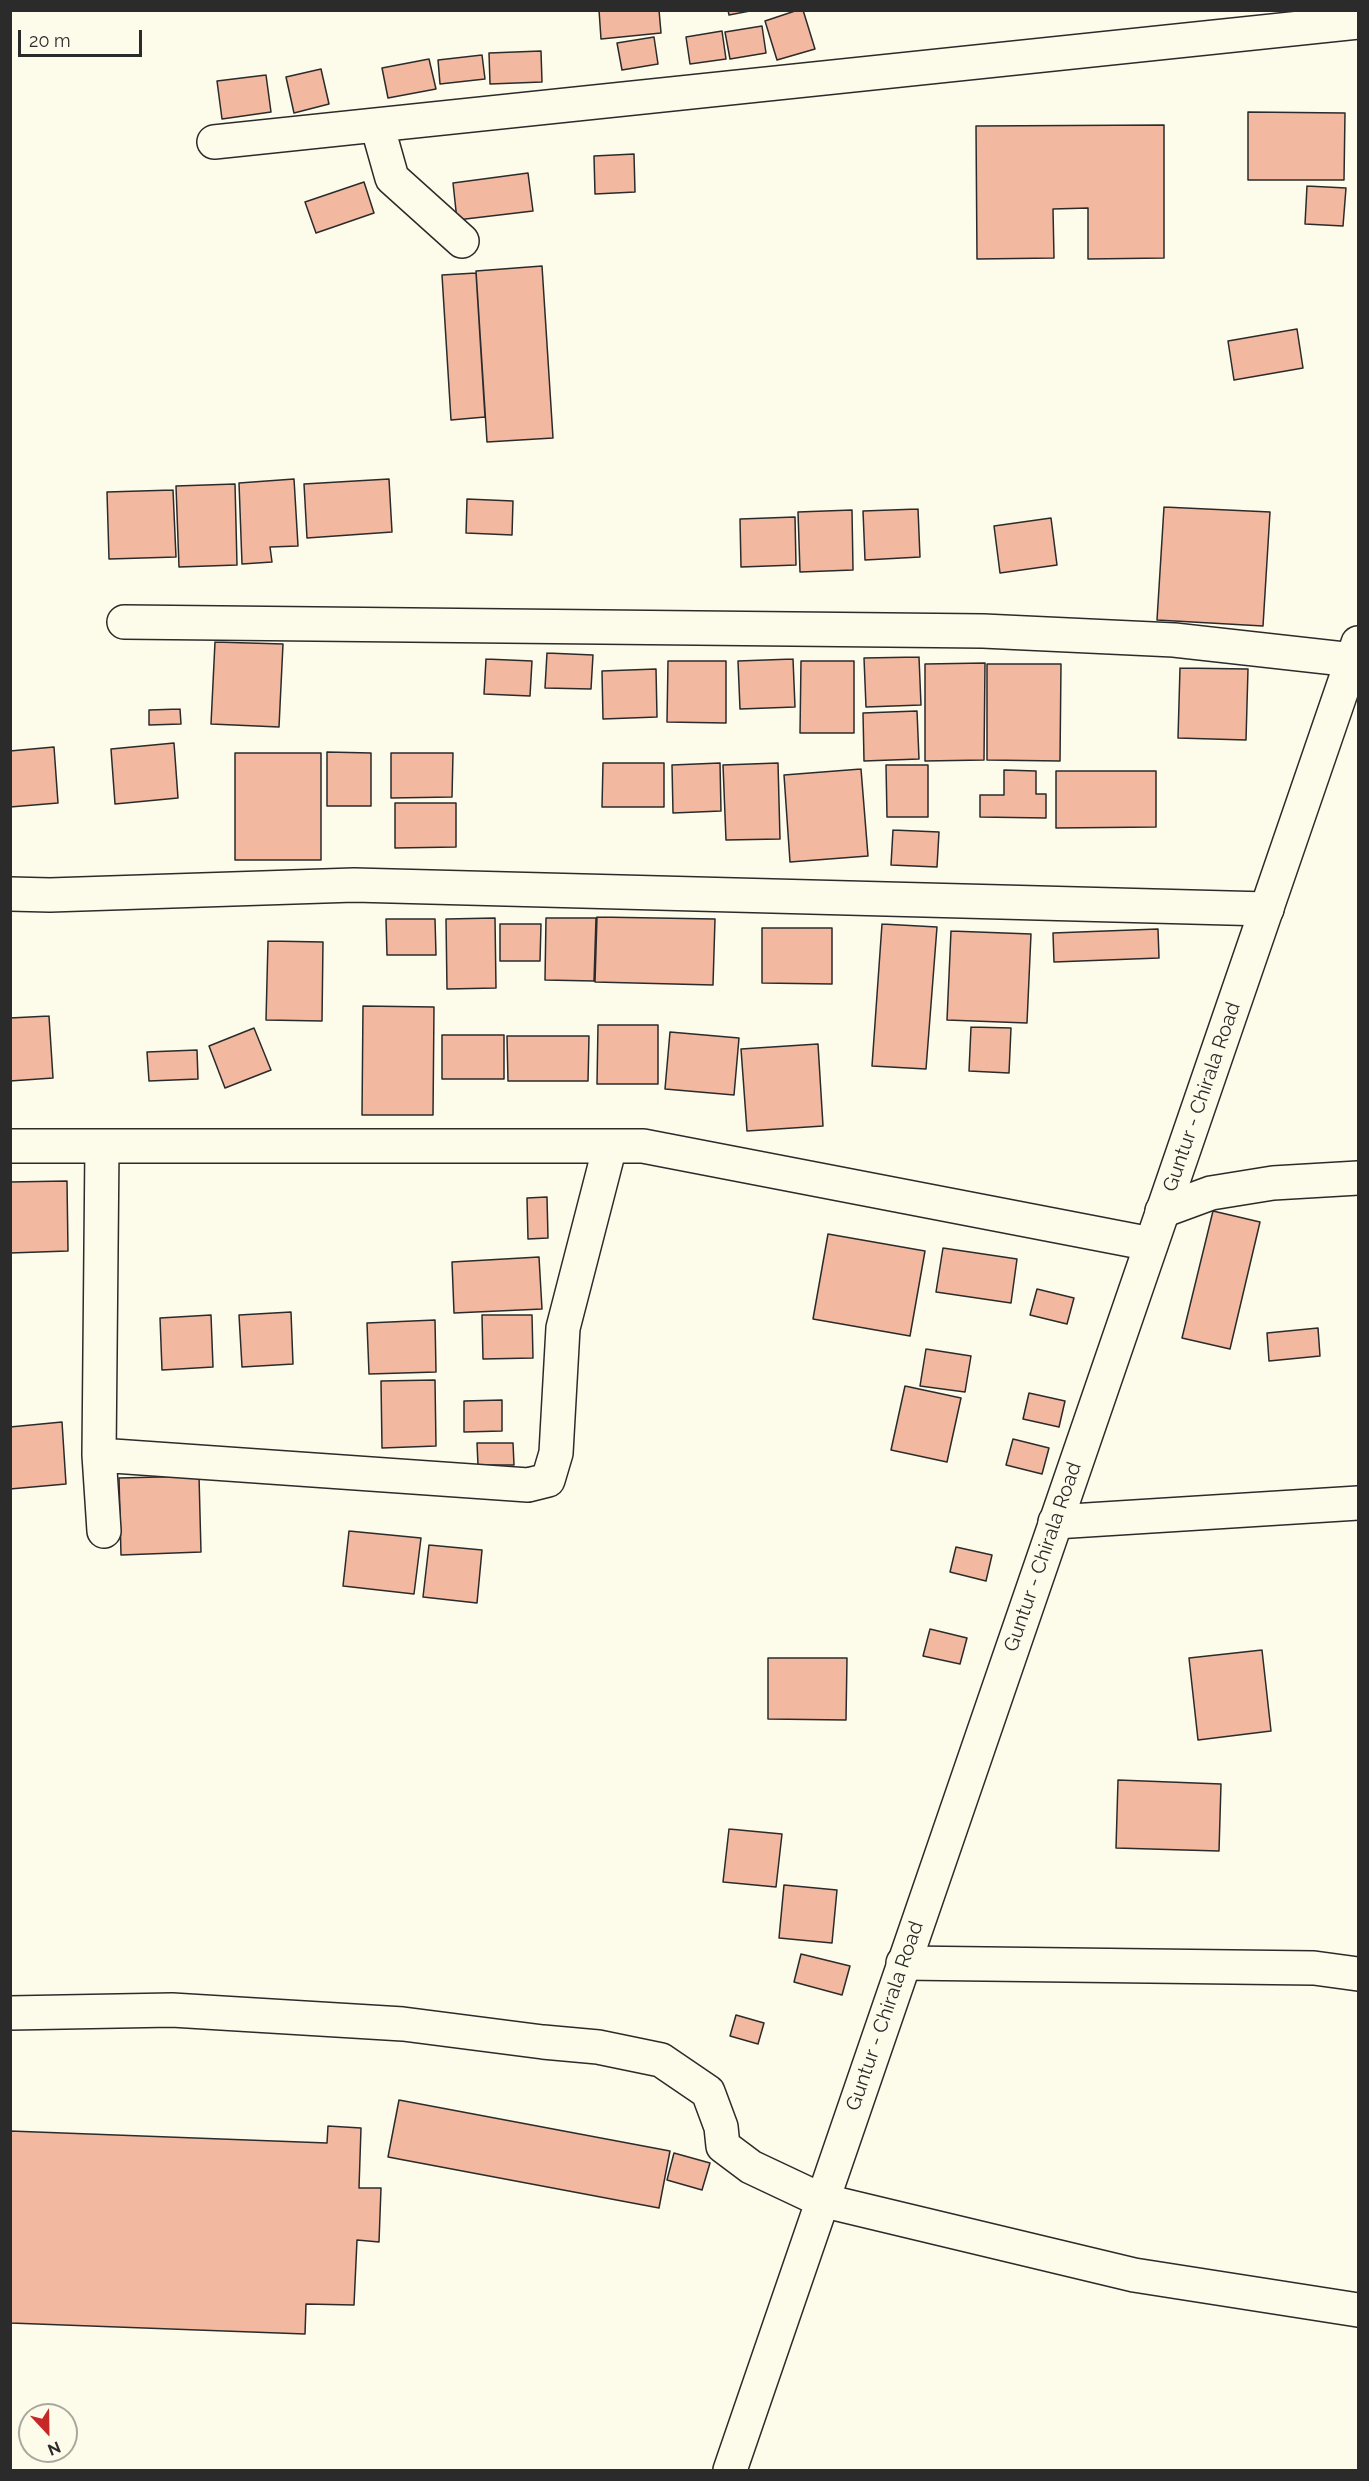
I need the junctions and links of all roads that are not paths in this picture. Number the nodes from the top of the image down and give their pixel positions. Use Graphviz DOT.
graph roads {
  1 [pos="1359,22"];
  2 [pos="377,125"];
  3 [pos="214,142"];
  4 [pos="462,241"];
  5 [pos="124,622"];
  6 [pos="1356,651"];
  7 [pos="10,894"];
  8 [pos="1267,909"];
  9 [pos="10,1146"];
  10 [pos="102,1146"];
  11 [pos="610,1146"];
  12 [pos="1359,1178"];
  13 [pos="1162,1211"];
  14 [pos="1151,1244"];
  15 [pos="99,1455"];
  16 [pos="1359,1503"];
  17 [pos="1055,1522"];
  18 [pos="104,1531"];
  19 [pos="903,1964"];
  20 [pos="1359,1974"];
  21 [pos="10,2013"];
  22 [pos="821,2200"];
  23 [pos="1359,2310"];
  24 [pos="730,2470"];
  1 -- 2 [label="street"];
  2 -- 3 [label="street"];
  2 -- 4 [label="street"];
  5 -- 6 [label="street"];
  6 -- 8 [label="street, Guntur - Chirala Road"];
  7 -- 8 [label="street"];
  8 -- 13 [label="street, Guntur - Chirala Road"];
  9 -- 10 [label="street"];
  10 -- 11 [label="street"];
  10 -- 15 [label="street"];
  11 -- 14 [label="street"];
  11 -- 15 [label="street"];
  12 -- 13 [label="street"];
  13 -- 14 [label="street, Guntur - Chirala Road"];
  14 -- 17 [label="street, Guntur - Chirala Road"];
  15 -- 18 [label="street"];
  16 -- 17 [label="street"];
  17 -- 19 [label="street, Guntur - Chirala Road"];
  19 -- 20 [label="street"];
  19 -- 22 [label="street, Guntur - Chirala Road"];
  21 -- 22 [label="street"];
  22 -- 23 [label="street"];
  22 -- 24 [label="street, Guntur - Chirala Road"];
}
